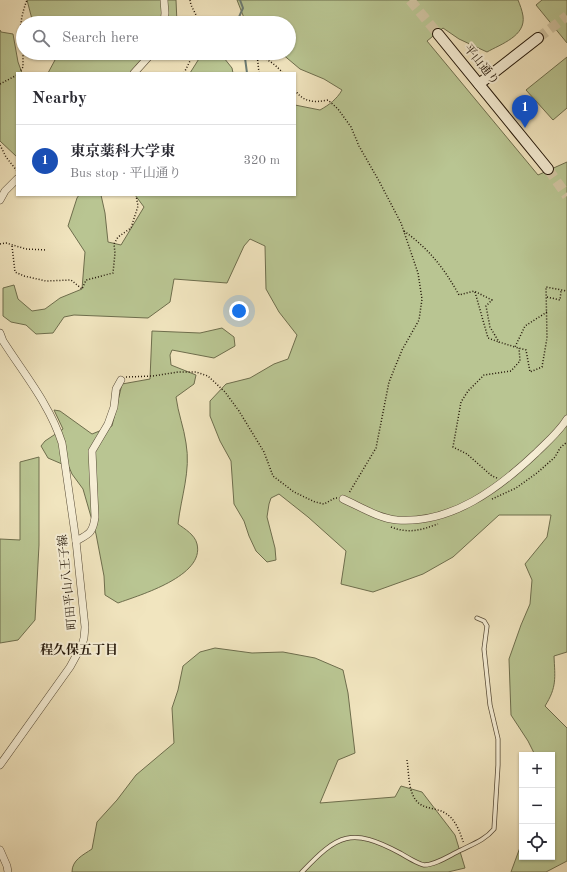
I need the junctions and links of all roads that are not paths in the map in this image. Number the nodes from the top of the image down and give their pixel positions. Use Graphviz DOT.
graph roads {
  1 [pos="164,0"];
  2 [pos="165,16"];
  3 [pos="438,34"];
  4 [pos="538,38"];
  5 [pos="146,60"];
  6 [pos="135,72"];
  7 [pos="479,84"];
  8 [pos="548,169"];
  9 [pos="16,180"];
  10 [pos="0,200"];
  11 [pos="0,333"];
  12 [pos="121,380"];
  13 [pos="567,419"];
  14 [pos="344,499"];
  15 [pos="76,541"];
  16 [pos="477,618"];
  17 [pos="0,765"];
  18 [pos="0,850"];
  19 [pos="8,872"];
  20 [pos="302,872"];
  1 -- 2 [label="street"];
  3 -- 7 [label="main road, 平山通り"];
  4 -- 7 [label="main road"];
  5 -- 6 [label="street"];
  7 -- 8 [label="main road, 平山通り"];
  9 -- 10 [label="street"];
  11 -- 15 [label="street, 町田平山八王子線"];
  12 -- 15 [label="street"];
  13 -- 14 [label="street"];
  15 -- 17 [label="street, 町田平山八王子線"];
  16 -- 20 [label="lane"];
  18 -- 19 [label="street"];
}
